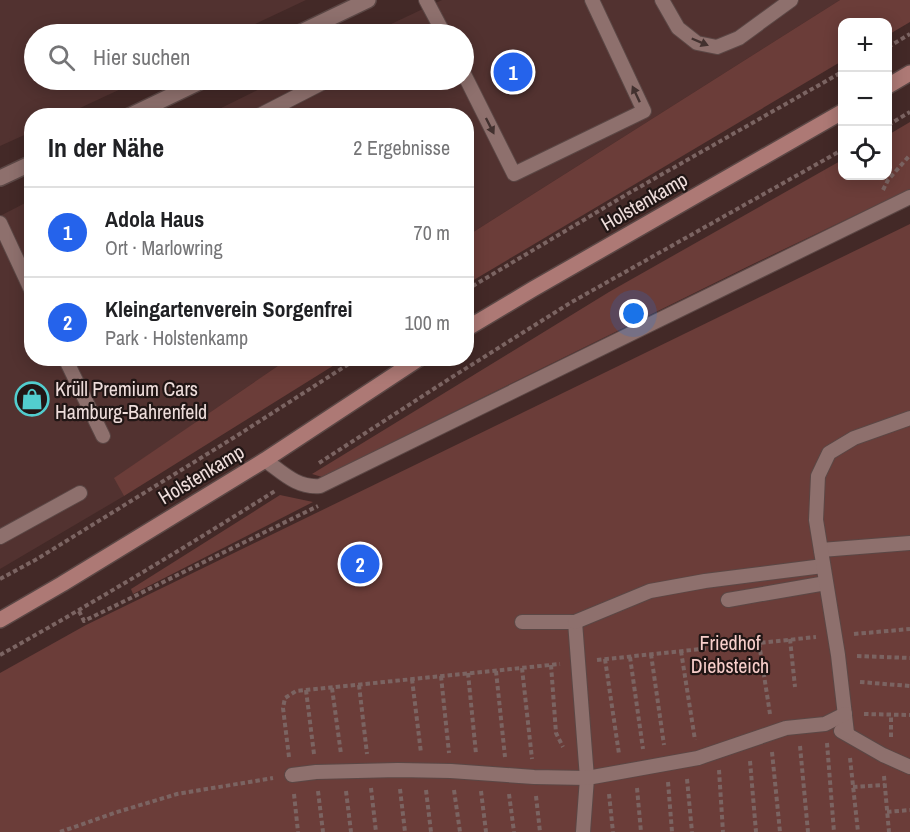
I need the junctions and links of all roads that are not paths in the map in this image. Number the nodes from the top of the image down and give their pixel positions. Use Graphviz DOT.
graph roads {
  1 [pos="368,0"];
  2 [pos="426,0"];
  3 [pos="592,0"];
  4 [pos="662,0"];
  5 [pos="791,0"];
  6 [pos="322,24"];
  7 [pos="439,24"];
  8 [pos="910,73"];
  9 [pos="892,84"];
  10 [pos="183,90"];
  11 [pos="309,90"];
  12 [pos="472,90"];
  13 [pos="146,108"];
  14 [pos="274,108"];
  15 [pos="838,115"];
  16 [pos="24,167"];
  17 [pos="0,178"];
  18 [pos="910,197"];
  19 [pos="0,223"];
  20 [pos="24,275"];
  21 [pos="474,324"];
  22 [pos="69,366"];
  23 [pos="408,366"];
  24 [pos="910,418"];
  25 [pos="103,436"];
  26 [pos="265,460"];
  27 [pos="80,493"];
  28 [pos="0,537"];
  29 [pos="910,543"];
  30 [pos="821,550"];
  31 [pos="823,566"];
  32 [pos="826,583"];
  33 [pos="728,600"];
  34 [pos="0,620"];
  35 [pos="522,622"];
  36 [pos="575,622"];
  37 [pos="845,714"];
  38 [pos="825,724"];
  39 [pos="847,734"];
  40 [pos="910,767"];
  41 [pos="292,775"];
  42 [pos="587,778"];
  43 [pos="583,832"];
  1 -- 6 [label="street"];
  2 -- 7 [label="lane"];
  12 -- 3 [label="lane, one-way"];
  4 -- 5 [label="lane, one-way"];
  8 -- 9 [label="main road"];
  10 -- 13 [label="street"];
  11 -- 14 [label="lane"];
  15 -- 21 [label="main road, Holstenkamp"];
  16 -- 17 [label="street"];
  18 -- 26 [label="lane"];
  19 -- 20 [label="lane"];
  22 -- 25 [label="lane"];
  23 -- 26 [label="main road, Holstenkamp"];
  24 -- 30 [label="lane"];
  26 -- 34 [label="main road, Holstenkamp"];
  27 -- 28 [label="lane"];
  29 -- 30 [label="lane"];
  30 -- 31 [label="lane"];
  31 -- 32 [label="lane"];
  31 -- 36 [label="lane"];
  32 -- 33 [label="lane"];
  32 -- 37 [label="lane"];
  35 -- 36 [label="lane"];
  36 -- 42 [label="lane"];
  37 -- 38 [label="lane"];
  37 -- 39 [label="lane"];
  38 -- 39 [label="lane"];
  38 -- 42 [label="lane"];
  39 -- 40 [label="lane"];
  41 -- 42 [label="lane"];
  42 -- 43 [label="lane"];
}
